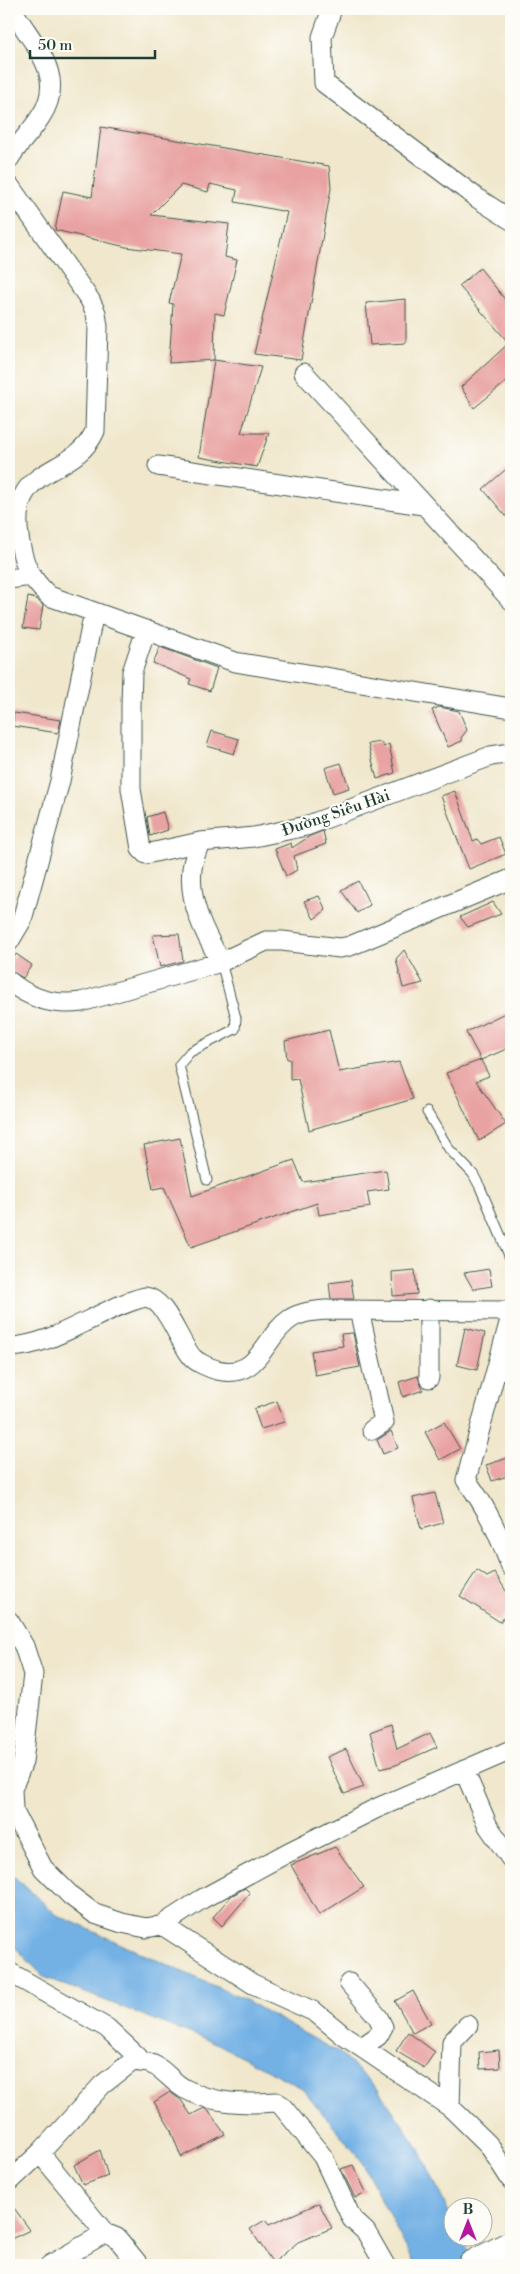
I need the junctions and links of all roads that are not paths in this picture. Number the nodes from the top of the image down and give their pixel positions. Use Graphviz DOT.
graph roads {
  1 [pos="12,9"];
  2 [pos="332,9"];
  3 [pos="9,159"];
  4 [pos="9,185"];
  5 [pos="511,220"];
  6 [pos="304,373"];
  7 [pos="158,466"];
  8 [pos="423,505"];
  9 [pos="31,576"];
  10 [pos="9,579"];
  11 [pos="511,600"];
  12 [pos="94,612"];
  13 [pos="146,630"];
  14 [pos="511,708"];
  15 [pos="511,753"];
  16 [pos="200,842"];
  17 [pos="511,880"];
  18 [pos="9,942"];
  19 [pos="221,962"];
  20 [pos="9,981"];
  21 [pos="427,1112"];
  22 [pos="207,1180"];
  23 [pos="511,1260"];
  24 [pos="429,1309"];
  25 [pos="359,1310"];
  26 [pos="511,1311"];
  27 [pos="511,1316"];
  28 [pos="9,1347"];
  29 [pos="429,1378"];
  30 [pos="372,1430"];
  31 [pos="511,1567"];
  32 [pos="9,1621"];
  33 [pos="511,1750"];
  34 [pos="464,1770"];
  35 [pos="511,1859"];
  36 [pos="162,1925"];
  37 [pos="11,1977"];
  38 [pos="349,1983"];
  39 [pos="468,2025"];
  40 [pos="362,2047"];
  41 [pos="138,2058"];
  42 [pos="450,2107"];
  43 [pos="40,2153"];
  44 [pos="511,2180"];
  45 [pos="9,2182"];
  46 [pos="105,2233"];
  47 [pos="506,2248"];
  48 [pos="50,2265"];
  49 [pos="139,2265"];
  50 [pos="385,2265"];
  51 [pos="472,2265"];
  1 -- 3 [label="street"];
  2 -- 5 [label="street"];
  4 -- 9 [label="street"];
  6 -- 8 [label="street"];
  7 -- 8 [label="street"];
  8 -- 11 [label="street"];
  9 -- 10 [label="street"];
  9 -- 12 [label="street"];
  12 -- 13 [label="street"];
  12 -- 18 [label="street"];
  13 -- 14 [label="street"];
  13 -- 16 [label="street, Đường Siêu Hài"];
  15 -- 16 [label="street, Đường Siêu Hài"];
  16 -- 19 [label="street"];
  17 -- 19 [label="street"];
  19 -- 20 [label="street"];
  19 -- 22 [label="lane"];
  21 -- 23 [label="lane"];
  24 -- 25 [label="street"];
  24 -- 26 [label="street"];
  24 -- 29 [label="street"];
  25 -- 28 [label="street"];
  25 -- 30 [label="street"];
  27 -- 31 [label="street"];
  32 -- 36 [label="street"];
  33 -- 34 [label="street"];
  34 -- 35 [label="street"];
  34 -- 36 [label="street"];
  36 -- 40 [label="street"];
  37 -- 41 [label="street"];
  38 -- 40 [label="street"];
  39 -- 42 [label="street"];
  40 -- 42 [label="street"];
  41 -- 43 [label="street"];
  41 -- 50 [label="street"];
  42 -- 44 [label="street"];
  43 -- 45 [label="street"];
  43 -- 46 [label="street"];
  46 -- 48 [label="street"];
  46 -- 49 [label="street"];
  47 -- 51 [label="highway"];
}
